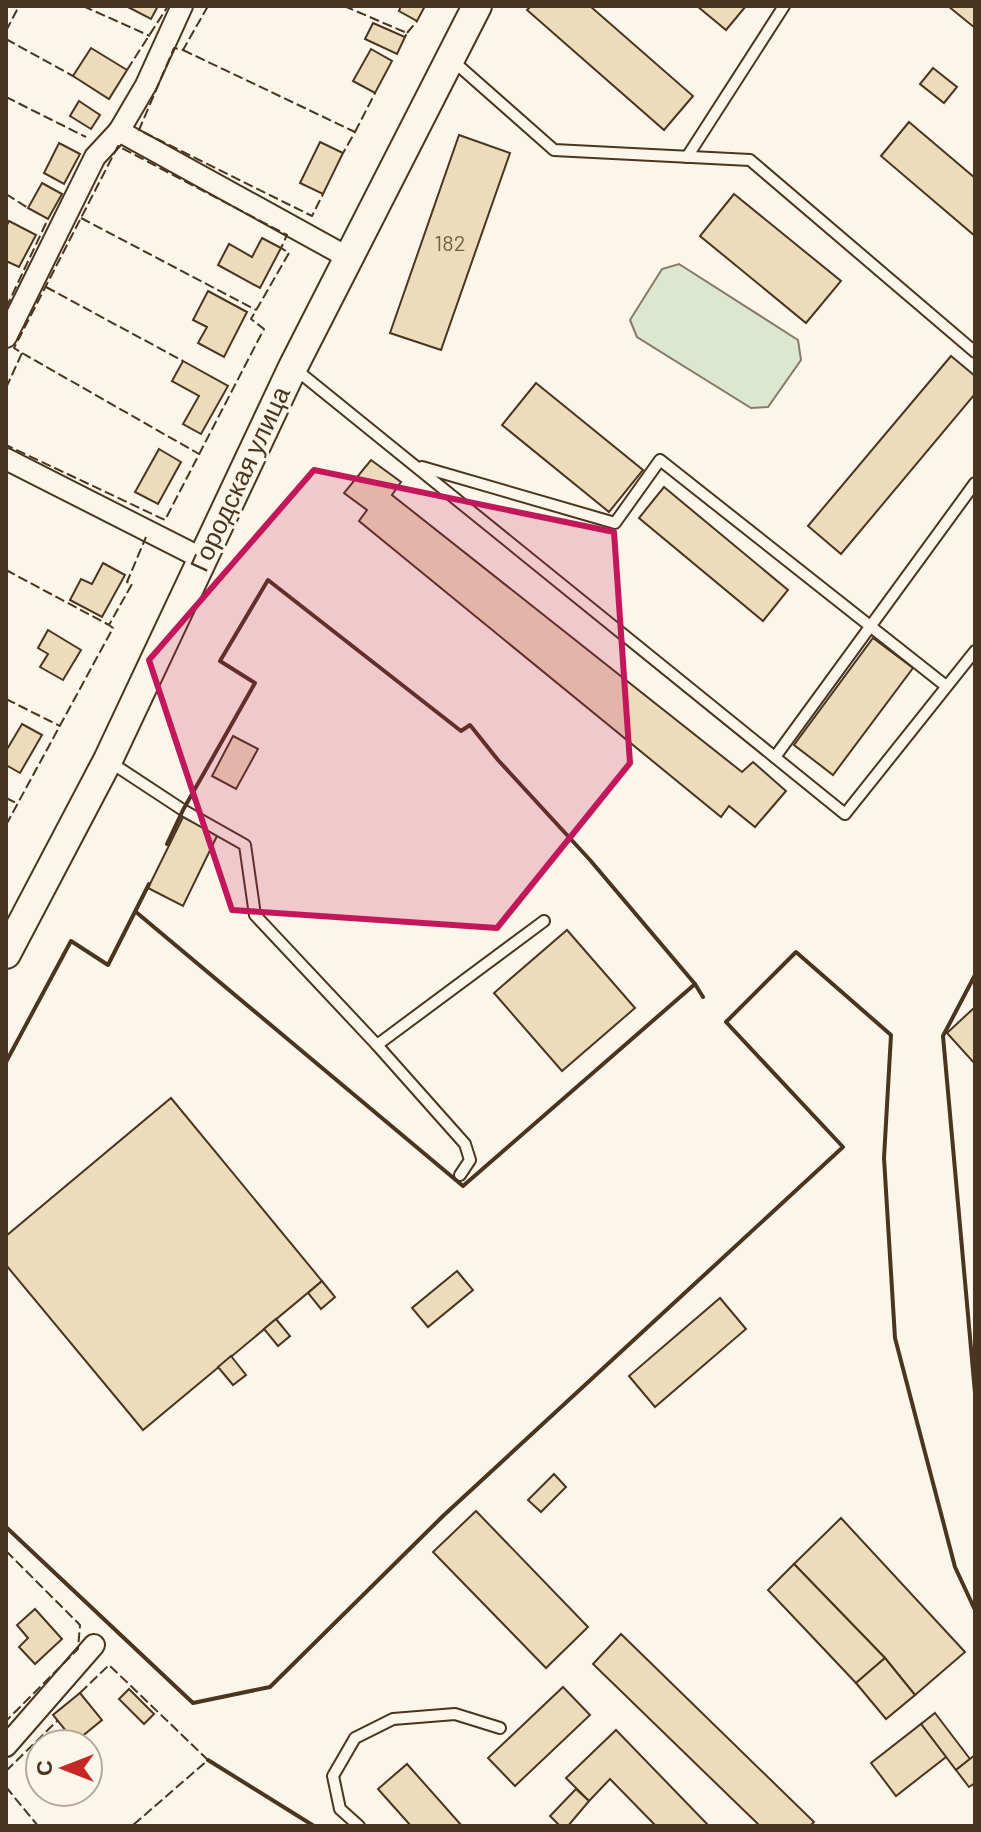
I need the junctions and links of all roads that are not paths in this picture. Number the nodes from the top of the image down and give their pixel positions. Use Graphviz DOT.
graph roads {
  1 [pos="182,6"];
  2 [pos="477,6"];
  3 [pos="784,6"];
  4 [pos="451,59"];
  5 [pos="119,131"];
  6 [pos="687,157"];
  7 [pos="349,258"];
  8 [pos="6,337"];
  9 [pos="975,352"];
  10 [pos="293,367"];
  11 [pos="6,459"];
  12 [pos="415,464"];
  13 [pos="975,483"];
  14 [pos="203,559"];
  15 [pos="871,626"];
  16 [pos="975,651"];
  17 [pos="946,686"];
  18 [pos="775,757"];
  19 [pos="108,760"];
  20 [pos="544,921"];
  21 [pos="6,954"];
  22 [pos="377,1045"];
  23 [pos="460,1175"];
  24 [pos="94,1645"];
  25 [pos="500,1728"];
  26 [pos="6,1746"];
  27 [pos="359,1826"];
  1 -- 5 [label="street"];
  2 -- 4 [label="street, Городская улица"];
  3 -- 6 [label="lane"];
  4 -- 6 [label="lane"];
  4 -- 7 [label="street, Городская улица"];
  5 -- 7 [label="street"];
  5 -- 8 [label="street"];
  6 -- 9 [label="lane"];
  7 -- 10 [label="street, Городская улица"];
  10 -- 12 [label="lane"];
  10 -- 14 [label="street, Городская улица"];
  11 -- 14 [label="street"];
  12 -- 15 [label="lane"];
  12 -- 18 [label="lane"];
  13 -- 15 [label="lane"];
  14 -- 19 [label="street, Городская улица"];
  15 -- 17 [label="lane"];
  15 -- 18 [label="lane"];
  16 -- 17 [label="lane"];
  17 -- 18 [label="lane"];
  19 -- 21 [label="street, Городская улица"];
  19 -- 22 [label="lane"];
  20 -- 22 [label="lane"];
  22 -- 23 [label="lane"];
  24 -- 26 [label="street"];
  25 -- 27 [label="lane"];
}
